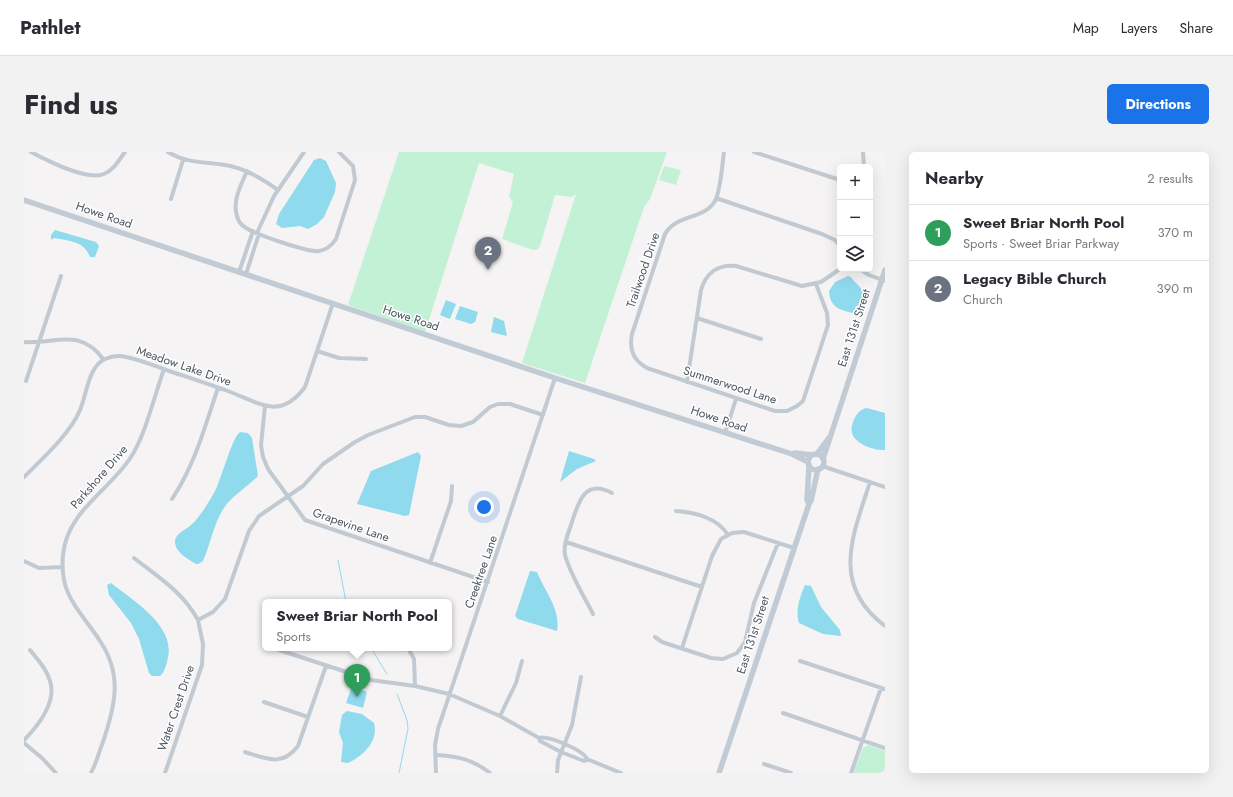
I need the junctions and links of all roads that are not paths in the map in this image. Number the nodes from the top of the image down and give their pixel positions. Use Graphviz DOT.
graph roads {
  1 [pos="31,152"];
  2 [pos="125,152"];
  3 [pos="168,152"];
  4 [pos="304,152"];
  5 [pos="339,152"];
  6 [pos="724,152"];
  7 [pos="754,152"];
  8 [pos="863,152"];
  9 [pos="183,160"];
  10 [pos="864,164"];
  11 [pos="247,171"];
  12 [pos="837,179"];
  13 [pos="278,190"];
  14 [pos="716,198"];
  15 [pos="171,199"];
  16 [pos="24,200"];
  17 [pos="256,233"];
  18 [pos="837,243"];
  19 [pos="885,270"];
  20 [pos="837,271"];
  21 [pos="239,272"];
  22 [pos="864,272"];
  23 [pos="246,274"];
  24 [pos="61,276"];
  25 [pos="883,280"];
  26 [pos="816,284"];
  27 [pos="333,303"];
  28 [pos="697,318"];
  29 [pos="760,339"];
  30 [pos="24,342"];
  31 [pos="38,343"];
  32 [pos="317,351"];
  33 [pos="631,351"];
  34 [pos="366,359"];
  35 [pos="104,360"];
  36 [pos="164,369"];
  37 [pos="555,378"];
  38 [pos="26,381"];
  39 [pos="687,382"];
  40 [pos="218,388"];
  41 [pos="736,399"];
  42 [pos="265,406"];
  43 [pos="543,415"];
  44 [pos="725,433"];
  45 [pos="829,438"];
  46 [pos="792,454"];
  47 [pos="814,454"];
  48 [pos="808,464"];
  49 [pos="821,465"];
  50 [pos="24,478"];
  51 [pos="870,482"];
  52 [pos="452,486"];
  53 [pos="885,487"];
  54 [pos="612,492"];
  55 [pos="287,497"];
  56 [pos="172,499"];
  57 [pos="809,504"];
  58 [pos="676,512"];
  59 [pos="728,534"];
  60 [pos="566,542"];
  61 [pos="778,543"];
  62 [pos="794,548"];
  63 [pos="134,558"];
  64 [pos="24,560"];
  65 [pos="430,563"];
  66 [pos="62,567"];
  67 [pos="488,582"];
  68 [pos="702,587"];
  69 [pos="593,614"];
  70 [pos="198,620"];
  71 [pos="885,626"];
  72 [pos="655,637"];
  73 [pos="682,648"];
  74 [pos="30,650"];
  75 [pos="282,651"];
  76 [pos="410,651"];
  77 [pos="522,661"];
  78 [pos="800,661"];
  79 [pos="326,666"];
  80 [pos="581,677"];
  81 [pos="415,686"];
  82 [pos="883,689"];
  83 [pos="449,694"];
  84 [pos="264,702"];
  85 [pos="783,712"];
  86 [pos="500,716"];
  87 [pos="308,717"];
  88 [pos="539,738"];
  89 [pos="863,741"];
  90 [pos="24,742"];
  91 [pos="564,744"];
  92 [pos="885,748"];
  93 [pos="245,752"];
  94 [pos="561,752"];
  95 [pos="435,755"];
  96 [pos="587,759"];
  97 [pos="764,764"];
  98 [pos="56,773"];
  99 [pos="91,773"];
  100 [pos="165,773"];
  101 [pos="436,773"];
  102 [pos="490,773"];
  103 [pos="557,773"];
  104 [pos="621,773"];
  105 [pos="719,773"];
  106 [pos="791,773"];
  107 [pos="851,773"];
  1 -- 2 [label="street"];
  3 -- 9 [label="street"];
  4 -- 13 [label="street"];
  5 -- 17 [label="street"];
  6 -- 14 [label="street"];
  7 -- 12 [label="street"];
  8 -- 10 [label="street"];
  9 -- 11 [label="street"];
  9 -- 15 [label="street"];
  11 -- 13 [label="street"];
  11 -- 17 [label="street"];
  13 -- 17 [label="street"];
  14 -- 18 [label="street"];
  14 -- 33 [label="street, Trailwood Drive"];
  16 -- 21 [label="street, Howe Road"];
  17 -- 21 [label="street"];
  17 -- 23 [label="street"];
  19 -- 25 [label="street, East 131st Street"];
  20 -- 26 [label="street"];
  21 -- 23 [label="street, Howe Road"];
  22 -- 25 [label="street"];
  23 -- 27 [label="street, Howe Road"];
  24 -- 31 [label="street"];
  25 -- 45 [label="street, East 131st Street"];
  26 -- 28 [label="street"];
  26 -- 41 [label="street, Summerwood Lane"];
  27 -- 32 [label="street, Meadow Lake Drive"];
  27 -- 37 [label="street, Howe Road"];
  28 -- 29 [label="street"];
  28 -- 39 [label="street"];
  30 -- 31 [label="street"];
  31 -- 35 [label="street"];
  31 -- 38 [label="street"];
  32 -- 34 [label="street"];
  32 -- 42 [label="street, Meadow Lake Drive"];
  33 -- 39 [label="street, Summerwood Lane"];
  35 -- 36 [label="street, Meadow Lake Drive"];
  35 -- 50 [label="street"];
  36 -- 40 [label="street, Meadow Lake Drive"];
  36 -- 66 [label="street, Parkshore Drive"];
  37 -- 43 [label="street, Creektree Lane"];
  37 -- 44 [label="street, Howe Road"];
  39 -- 41 [label="street, Summerwood Lane"];
  40 -- 42 [label="street, Meadow Lake Drive"];
  40 -- 56 [label="street"];
  41 -- 44 [label="street"];
  42 -- 55 [label="street, Grapevine Lane"];
  43 -- 55 [label="street"];
  43 -- 67 [label="street, Creektree Lane"];
  44 -- 46 [label="street, Howe Road"];
  45 -- 47 [label="street, East 131st Street"];
  45 -- 49 [label="street, East 131st Street"];
  46 -- 47 [label="street, Howe Road"];
  46 -- 48 [label="street, Howe Road"];
  47 -- 48 [label="street, East 131st Street"];
  47 -- 49 [label="street"];
  48 -- 49 [label="street, Howe Road"];
  48 -- 57 [label="street, East 131st Street"];
  49 -- 51 [label="street"];
  49 -- 57 [label="street, East 131st Street"];
  51 -- 53 [label="street"];
  51 -- 71 [label="street"];
  52 -- 65 [label="street"];
  54 -- 60 [label="street"];
  55 -- 65 [label="street, Grapevine Lane"];
  55 -- 70 [label="street"];
  57 -- 62 [label="street, East 131st Street"];
  58 -- 59 [label="street"];
  59 -- 61 [label="street"];
  59 -- 68 [label="street"];
  60 -- 68 [label="street"];
  60 -- 69 [label="street"];
  61 -- 62 [label="street"];
  61 -- 73 [label="street"];
  62 -- 105 [label="street, East 131st Street"];
  63 -- 70 [label="street"];
  64 -- 66 [label="street"];
  65 -- 67 [label="street, Grapevine Lane"];
  66 -- 99 [label="street, Parkshore Drive"];
  67 -- 83 [label="street, Creektree Lane"];
  68 -- 73 [label="street"];
  70 -- 100 [label="street, Water Crest Drive"];
  72 -- 73 [label="street"];
  74 -- 90 [label="street"];
  75 -- 79 [label="street"];
  76 -- 81 [label="street"];
  77 -- 86 [label="street"];
  78 -- 82 [label="street"];
  79 -- 81 [label="street"];
  79 -- 87 [label="street"];
  80 -- 91 [label="street"];
  81 -- 83 [label="street"];
  82 -- 89 [label="street"];
  83 -- 86 [label="street"];
  83 -- 95 [label="street, Creektree Lane"];
  84 -- 87 [label="street"];
  85 -- 89 [label="street"];
  86 -- 88 [label="street"];
  87 -- 93 [label="street"];
  88 -- 91 [label="street"];
  88 -- 94 [label="street"];
  89 -- 92 [label="street"];
  89 -- 107 [label="street"];
  90 -- 98 [label="street"];
  91 -- 94 [label="street"];
  91 -- 96 [label="street"];
  94 -- 96 [label="street"];
  94 -- 103 [label="street"];
  95 -- 101 [label="street, Creektree Lane"];
  95 -- 102 [label="street"];
  96 -- 104 [label="street"];
  97 -- 106 [label="street"];
}
